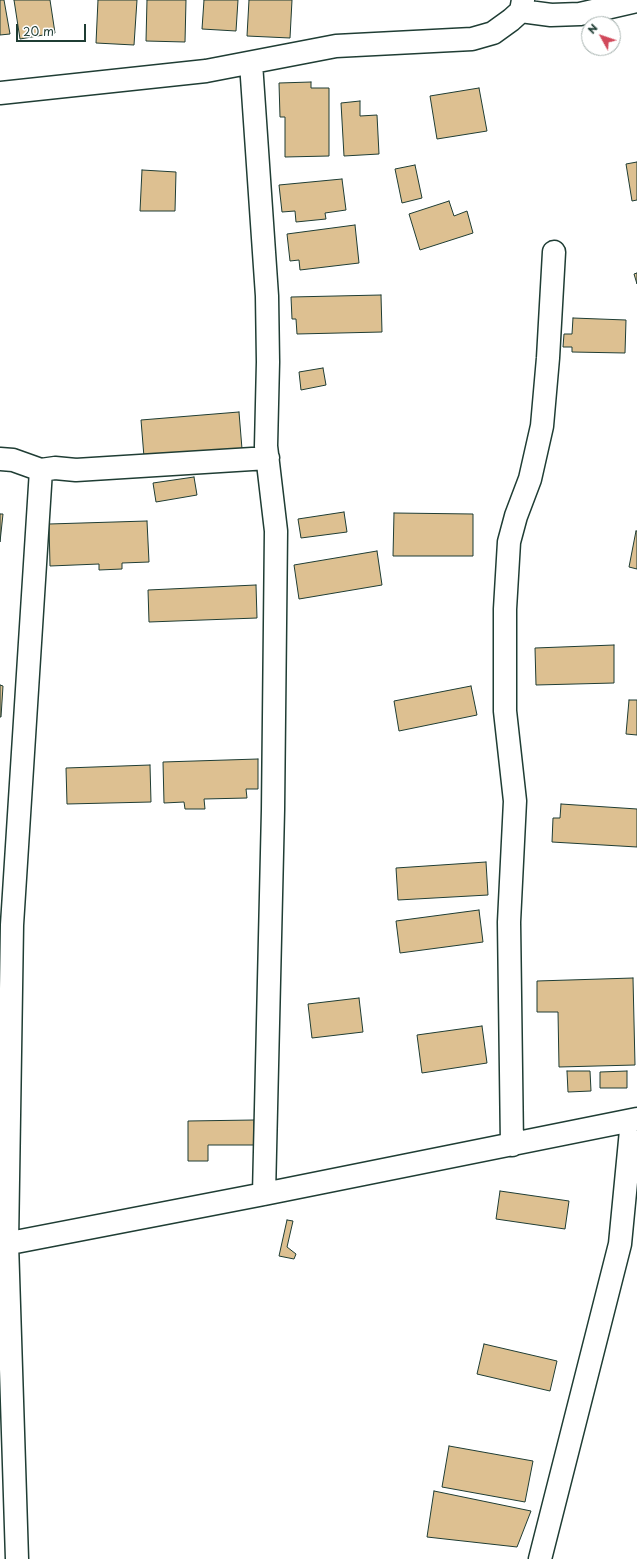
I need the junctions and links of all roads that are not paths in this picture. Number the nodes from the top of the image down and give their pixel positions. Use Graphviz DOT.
graph roads {
  1 [pos="637,1"];
  2 [pos="522,6"];
  3 [pos="251,63"];
  4 [pos="0,93"];
  5 [pos="554,252"];
  6 [pos="268,458"];
  7 [pos="0,459"];
  8 [pos="41,470"];
  9 [pos="635,1119"];
  10 [pos="512,1145"];
  11 [pos="264,1194"];
  12 [pos="4,1244"];
  13 [pos="17,1559"];
  14 [pos="540,1559"];
  1 -- 2 [label="street"];
  2 -- 3 [label="street"];
  3 -- 4 [label="street"];
  3 -- 6 [label="street"];
  5 -- 10 [label="street"];
  6 -- 8 [label="street"];
  6 -- 11 [label="street"];
  7 -- 8 [label="street"];
  8 -- 12 [label="street"];
  9 -- 10 [label="street"];
  9 -- 14 [label="street"];
  10 -- 11 [label="street"];
  11 -- 12 [label="street"];
  12 -- 13 [label="street"];
}
